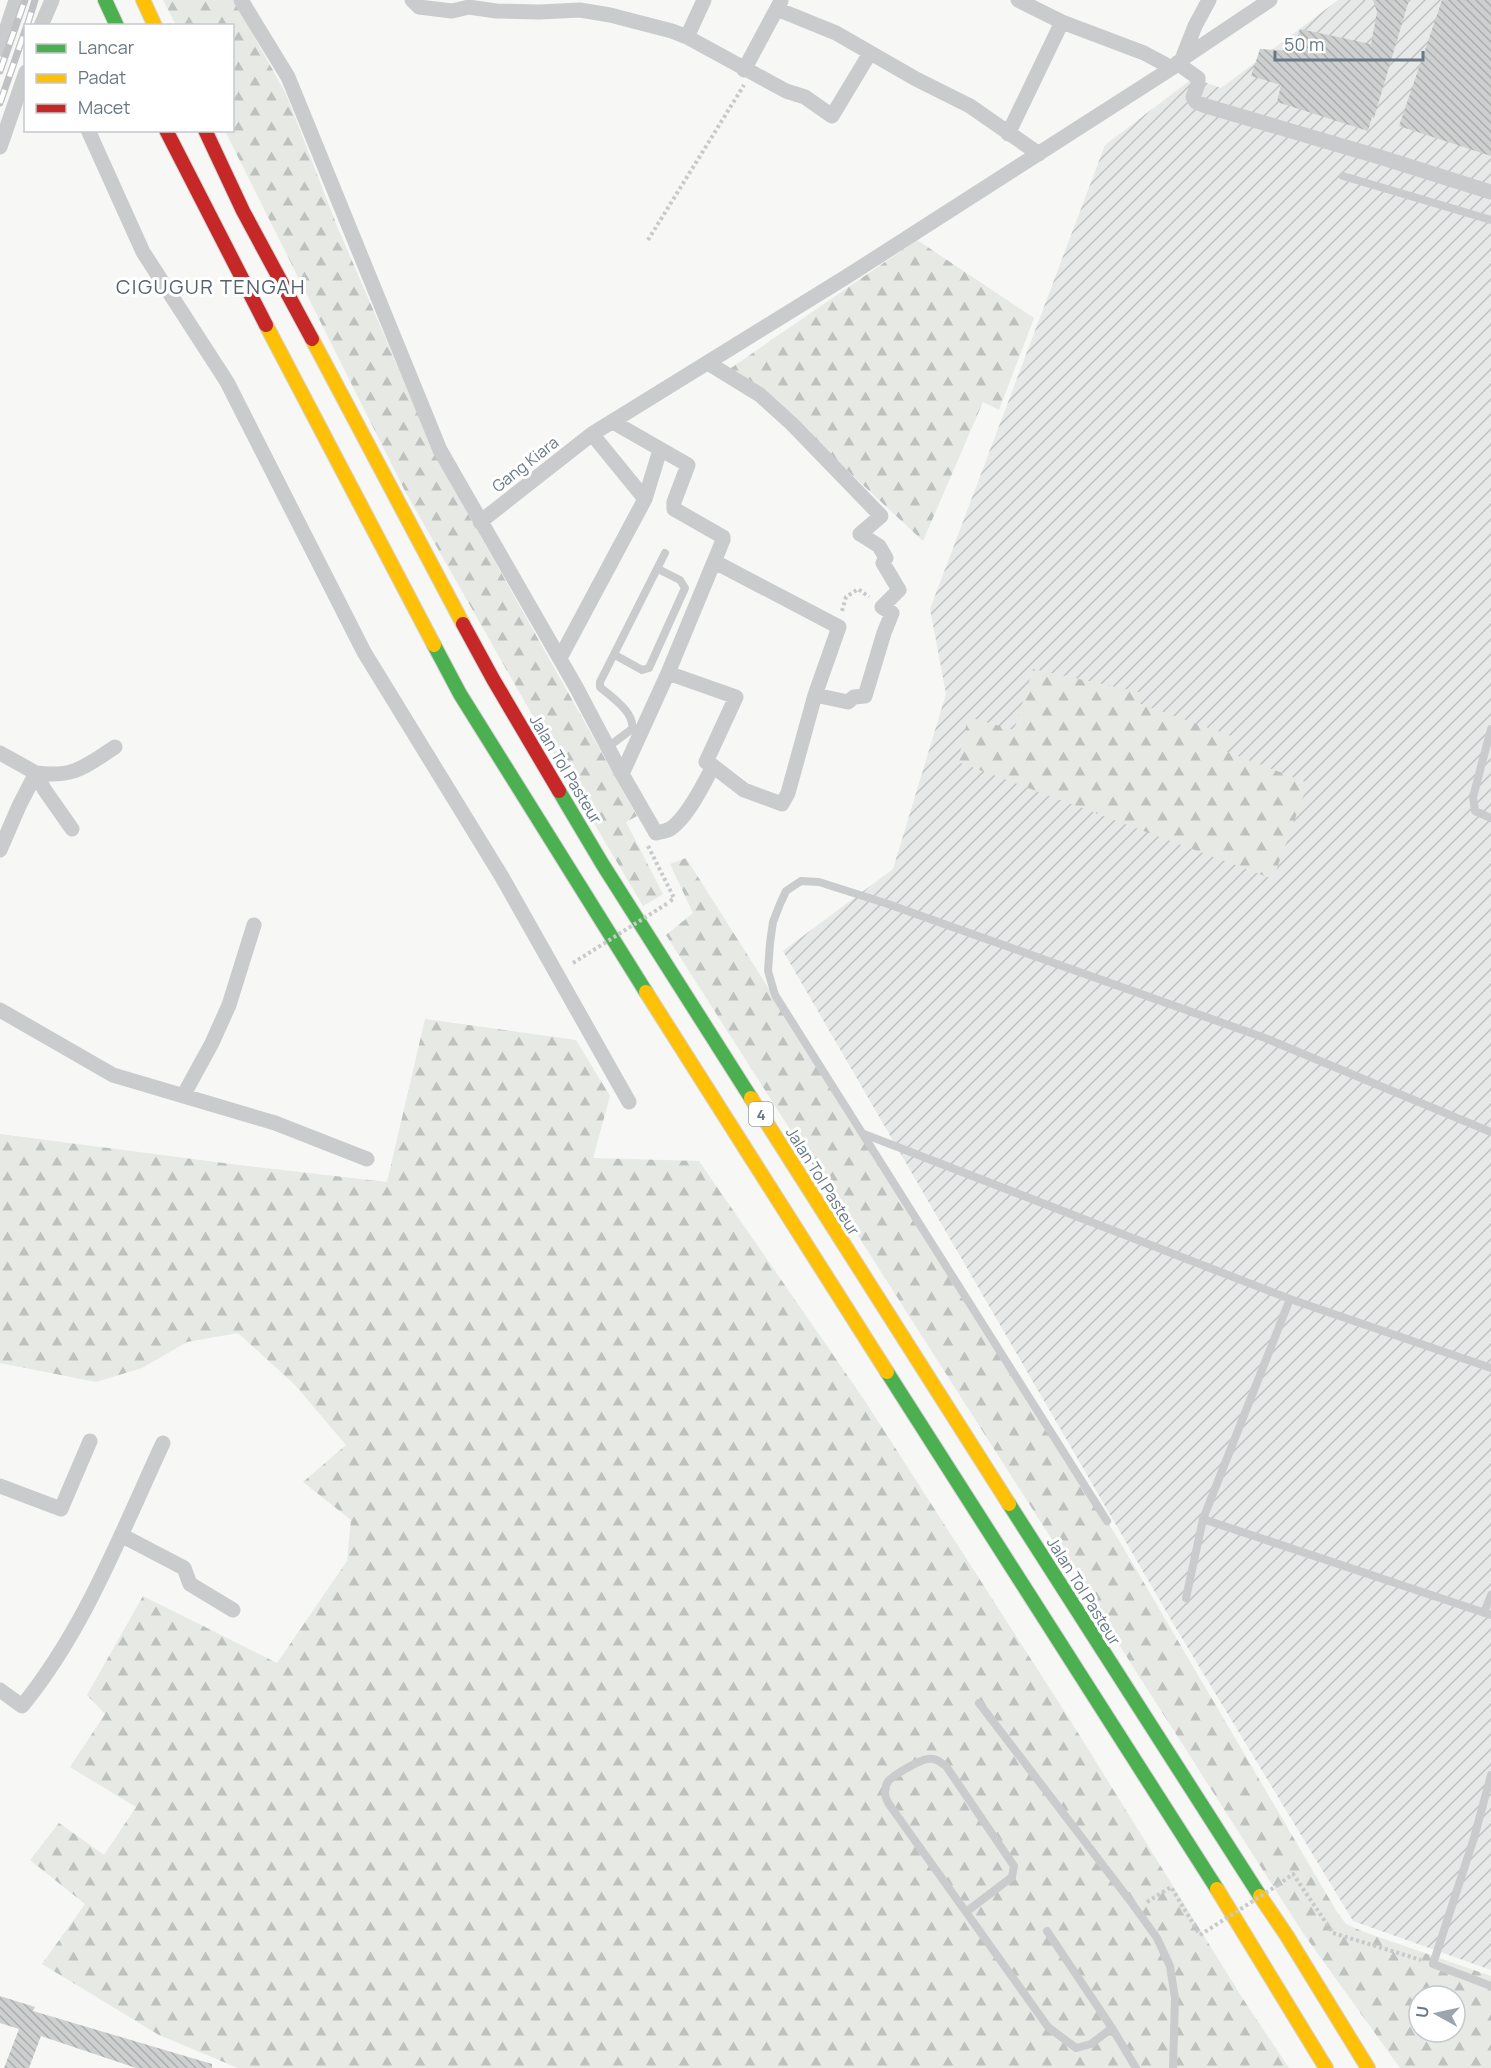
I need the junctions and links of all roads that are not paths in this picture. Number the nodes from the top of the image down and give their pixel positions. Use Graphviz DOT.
graph roads {
  1 [pos="16,0"];
  2 [pos="52,0"];
  3 [pos="105,0"];
  4 [pos="143,0"];
  5 [pos="241,0"];
  6 [pos="412,0"];
  7 [pos="704,0"];
  8 [pos="1018,0"];
  9 [pos="1209,0"];
  10 [pos="1270,0"];
  11 [pos="779,4"];
  12 [pos="1062,22"];
  13 [pos="42,24"];
  14 [pos="116,24"];
  15 [pos="154,24"];
  16 [pos="687,37"];
  17 [pos="0,49"];
  18 [pos="870,52"];
  19 [pos="1177,63"];
  20 [pos="747,72"];
  21 [pos="24,78"];
  22 [pos="89,132"];
  23 [pos="167,132"];
  24 [pos="206,132"];
  25 [pos="1008,134"];
  26 [pos="0,147"];
  27 [pos="1039,154"];
  28 [pos="1343,176"];
  29 [pos="1491,192"];
  30 [pos="1491,220"];
  31 [pos="708,363"];
  32 [pos="613,422"];
  33 [pos="592,434"];
  34 [pos="660,450"];
  35 [pos="645,499"];
  36 [pos="480,522"];
  37 [pos="665,553"];
  38 [pos="715,562"];
  39 [pos="658,569"];
  40 [pos="615,655"];
  41 [pos="560,658"];
  42 [pos="668,673"];
  43 [pos="815,695"];
  44 [pos="1491,729"];
  45 [pos="115,747"];
  46 [pos="608,747"];
  47 [pos="0,753"];
  48 [pos="713,766"];
  49 [pos="36,773"];
  50 [pos="622,774"];
  51 [pos="1491,818"];
  52 [pos="72,829"];
  53 [pos="0,850"];
  54 [pos="254,925"];
  55 [pos="0,1010"];
  56 [pos="183,1096"];
  57 [pos="629,1102"];
  58 [pos="1491,1132"];
  59 [pos="864,1134"];
  60 [pos="367,1160"];
  61 [pos="1290,1299"];
  62 [pos="1491,1368"];
  63 [pos="90,1441"];
  64 [pos="163,1443"];
  65 [pos="0,1486"];
  66 [pos="1203,1519"];
  67 [pos="1107,1521"];
  68 [pos="121,1535"];
  69 [pos="1491,1595"];
  70 [pos="1186,1598"];
  71 [pos="232,1610"];
  72 [pos="1488,1614"];
  73 [pos="0,1690"];
  74 [pos="979,1703"];
  75 [pos="1491,1775"];
  76 [pos="966,1912"];
  77 [pos="1047,1931"];
  78 [pos="1491,1986"];
  79 [pos="1112,2028"];
  80 [pos="1354,2047"];
  81 [pos="1136,2068"];
  82 [pos="1173,2068"];
  83 [pos="1326,2068"];
  84 [pos="1368,2068"];
  85 [pos="1372,2068"];
  1 -- 17 [label="street"];
  2 -- 13 [label="street"];
  3 -- 14 [label="highway"];
  4 -- 15 [label="highway"];
  5 -- 36 [label="street"];
  6 -- 16 [label="street"];
  7 -- 16 [label="street"];
  8 -- 12 [label="street"];
  9 -- 19 [label="street"];
  10 -- 19 [label="street, Gang Kiara"];
  11 -- 18 [label="street"];
  11 -- 20 [label="street"];
  12 -- 19 [label="street"];
  12 -- 25 [label="street"];
  16 -- 20 [label="street"];
  18 -- 20 [label="street"];
  18 -- 25 [label="street"];
  19 -- 27 [label="street, Gang Kiara"];
  19 -- 29 [label="street"];
  21 -- 26 [label="street"];
  22 -- 57 [label="street"];
  23 -- 83 [label="highway, 4"];
  24 -- 80 [label="highway, Jalan Tol Pasteur / 4"];
  25 -- 27 [label="street"];
  27 -- 31 [label="street, Gang Kiara"];
  28 -- 30 [label="lane"];
  31 -- 32 [label="street, Gang Kiara"];
  31 -- 43 [label="street"];
  32 -- 33 [label="street, Gang Kiara"];
  32 -- 34 [label="street"];
  33 -- 35 [label="street"];
  33 -- 36 [label="street, Gang Kiara"];
  34 -- 35 [label="street"];
  34 -- 38 [label="street"];
  35 -- 41 [label="street"];
  36 -- 41 [label="street"];
  37 -- 39 [label="lane"];
  38 -- 42 [label="street"];
  38 -- 43 [label="street"];
  39 -- 40 [label="lane"];
  39 -- 40 [label="lane"];
  40 -- 46 [label="lane"];
  41 -- 46 [label="street"];
  42 -- 48 [label="street"];
  42 -- 50 [label="street"];
  43 -- 48 [label="street"];
  44 -- 51 [label="lane"];
  45 -- 49 [label="street"];
  46 -- 50 [label="street"];
  47 -- 49 [label="street"];
  48 -- 50 [label="street"];
  49 -- 52 [label="street"];
  49 -- 53 [label="street"];
  54 -- 56 [label="street"];
  55 -- 56 [label="street"];
  56 -- 60 [label="street"];
  58 -- 59 [label="lane"];
  59 -- 61 [label="lane"];
  59 -- 67 [label="lane"];
  61 -- 62 [label="lane"];
  61 -- 66 [label="lane"];
  63 -- 65 [label="street"];
  64 -- 68 [label="street"];
  66 -- 70 [label="lane"];
  66 -- 72 [label="lane"];
  68 -- 71 [label="street"];
  68 -- 73 [label="street"];
  69 -- 72 [label="lane"];
  74 -- 82 [label="lane"];
  75 -- 78 [label="lane"];
  76 -- 76 [label="lane"];
  76 -- 79 [label="lane"];
  77 -- 79 [label="lane"];
  79 -- 81 [label="lane"];
  80 -- 84 [label="highway, Jalan Tol Pasteur / 4"];
  80 -- 85 [label="highway"];
}
